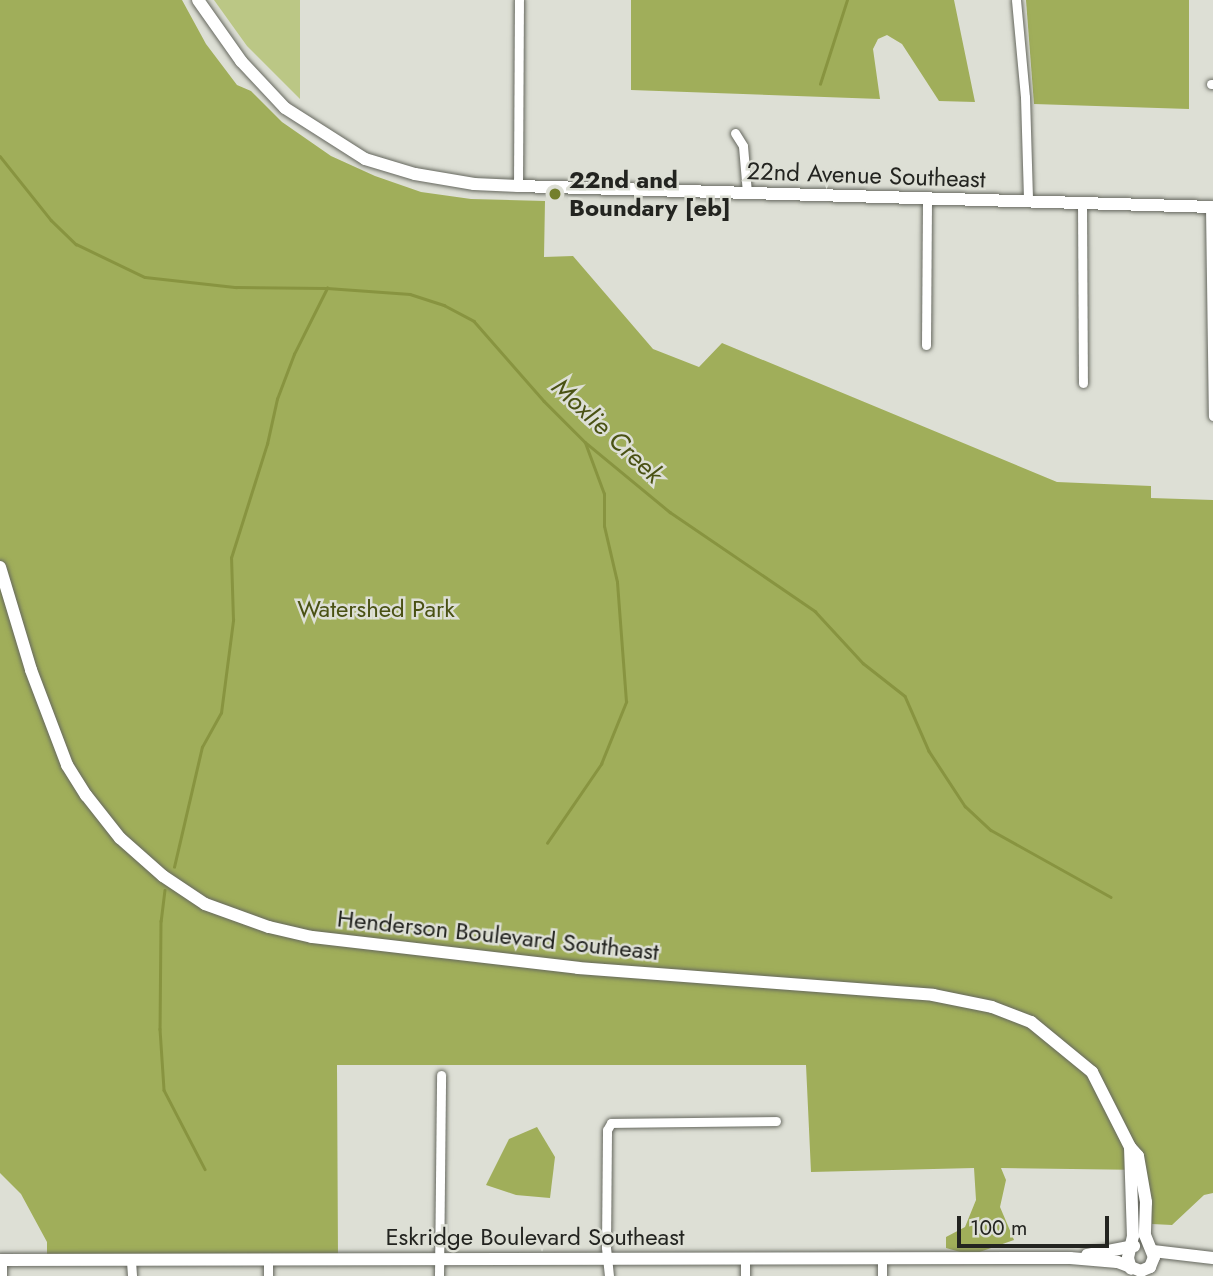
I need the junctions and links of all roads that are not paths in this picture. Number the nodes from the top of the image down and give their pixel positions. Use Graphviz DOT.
graph roads {
  1 [pos="198,0"];
  2 [pos="519,0"];
  3 [pos="1016,0"];
  4 [pos="735,133"];
  5 [pos="518,186"];
  6 [pos="747,193"];
  7 [pos="927,198"];
  8 [pos="1028,201"];
  9 [pos="1082,203"];
  10 [pos="1212,207"];
  11 [pos="926,345"];
  12 [pos="1083,383"];
  13 [pos="1213,416"];
  14 [pos="0,568"];
  15 [pos="441,1075"];
  16 [pos="776,1121"];
  17 [pos="1130,1147"];
  18 [pos="1130,1250"];
  19 [pos="1152,1250"];
  20 [pos="439,1258"];
  21 [pos="608,1258"];
  22 [pos="745,1258"];
  23 [pos="882,1258"];
  24 [pos="1070,1258"];
  25 [pos="1210,1258"];
  26 [pos="1,1260"];
  27 [pos="268,1260"];
  28 [pos="131,1261"];
  29 [pos="1149,1270"];
  30 [pos="1131,1271"];
  31 [pos="2,1276"];
  32 [pos="132,1276"];
  33 [pos="268,1276"];
  34 [pos="439,1276"];
  35 [pos="610,1276"];
  36 [pos="745,1276"];
  37 [pos="882,1276"];
  1 -- 5 [label="street, 22nd Avenue Southeast"];
  2 -- 5 [label="street"];
  3 -- 8 [label="street"];
  4 -- 6 [label="street"];
  5 -- 6 [label="street, 22nd Avenue Southeast"];
  6 -- 7 [label="street, 22nd Avenue Southeast"];
  7 -- 8 [label="street, 22nd Avenue Southeast"];
  7 -- 11 [label="street"];
  8 -- 9 [label="street, 22nd Avenue Southeast"];
  9 -- 10 [label="street, 22nd Avenue Southeast"];
  9 -- 12 [label="street"];
  10 -- 13 [label="street"];
  14 -- 17 [label="street, Henderson Boulevard Southeast"];
  15 -- 20 [label="street"];
  16 -- 21 [label="street"];
  17 -- 18 [label="street, Henderson Boulevard Southeast"];
  17 -- 19 [label="street, Henderson Boulevard Southeast"];
  18 -- 19 [label="street"];
  18 -- 24 [label="street, Eskridge Boulevard Southeast"];
  18 -- 30 [label="street"];
  19 -- 25 [label="street"];
  19 -- 29 [label="street"];
  20 -- 21 [label="street, Eskridge Boulevard Southeast"];
  20 -- 27 [label="street, Eskridge Boulevard Southeast"];
  20 -- 34 [label="street"];
  21 -- 22 [label="street, Eskridge Boulevard Southeast"];
  21 -- 35 [label="street"];
  22 -- 23 [label="street, Eskridge Boulevard Southeast"];
  22 -- 36 [label="street"];
  23 -- 24 [label="street, Eskridge Boulevard Southeast"];
  23 -- 37 [label="street"];
  24 -- 30 [label="street, Eskridge Boulevard Southeast"];
  25 -- 29 [label="street"];
  26 -- 28 [label="street, Eskridge Boulevard Southeast"];
  26 -- 31 [label="street"];
  27 -- 28 [label="street, Eskridge Boulevard Southeast"];
  27 -- 33 [label="street"];
  28 -- 32 [label="street"];
  29 -- 30 [label="street"];
}
